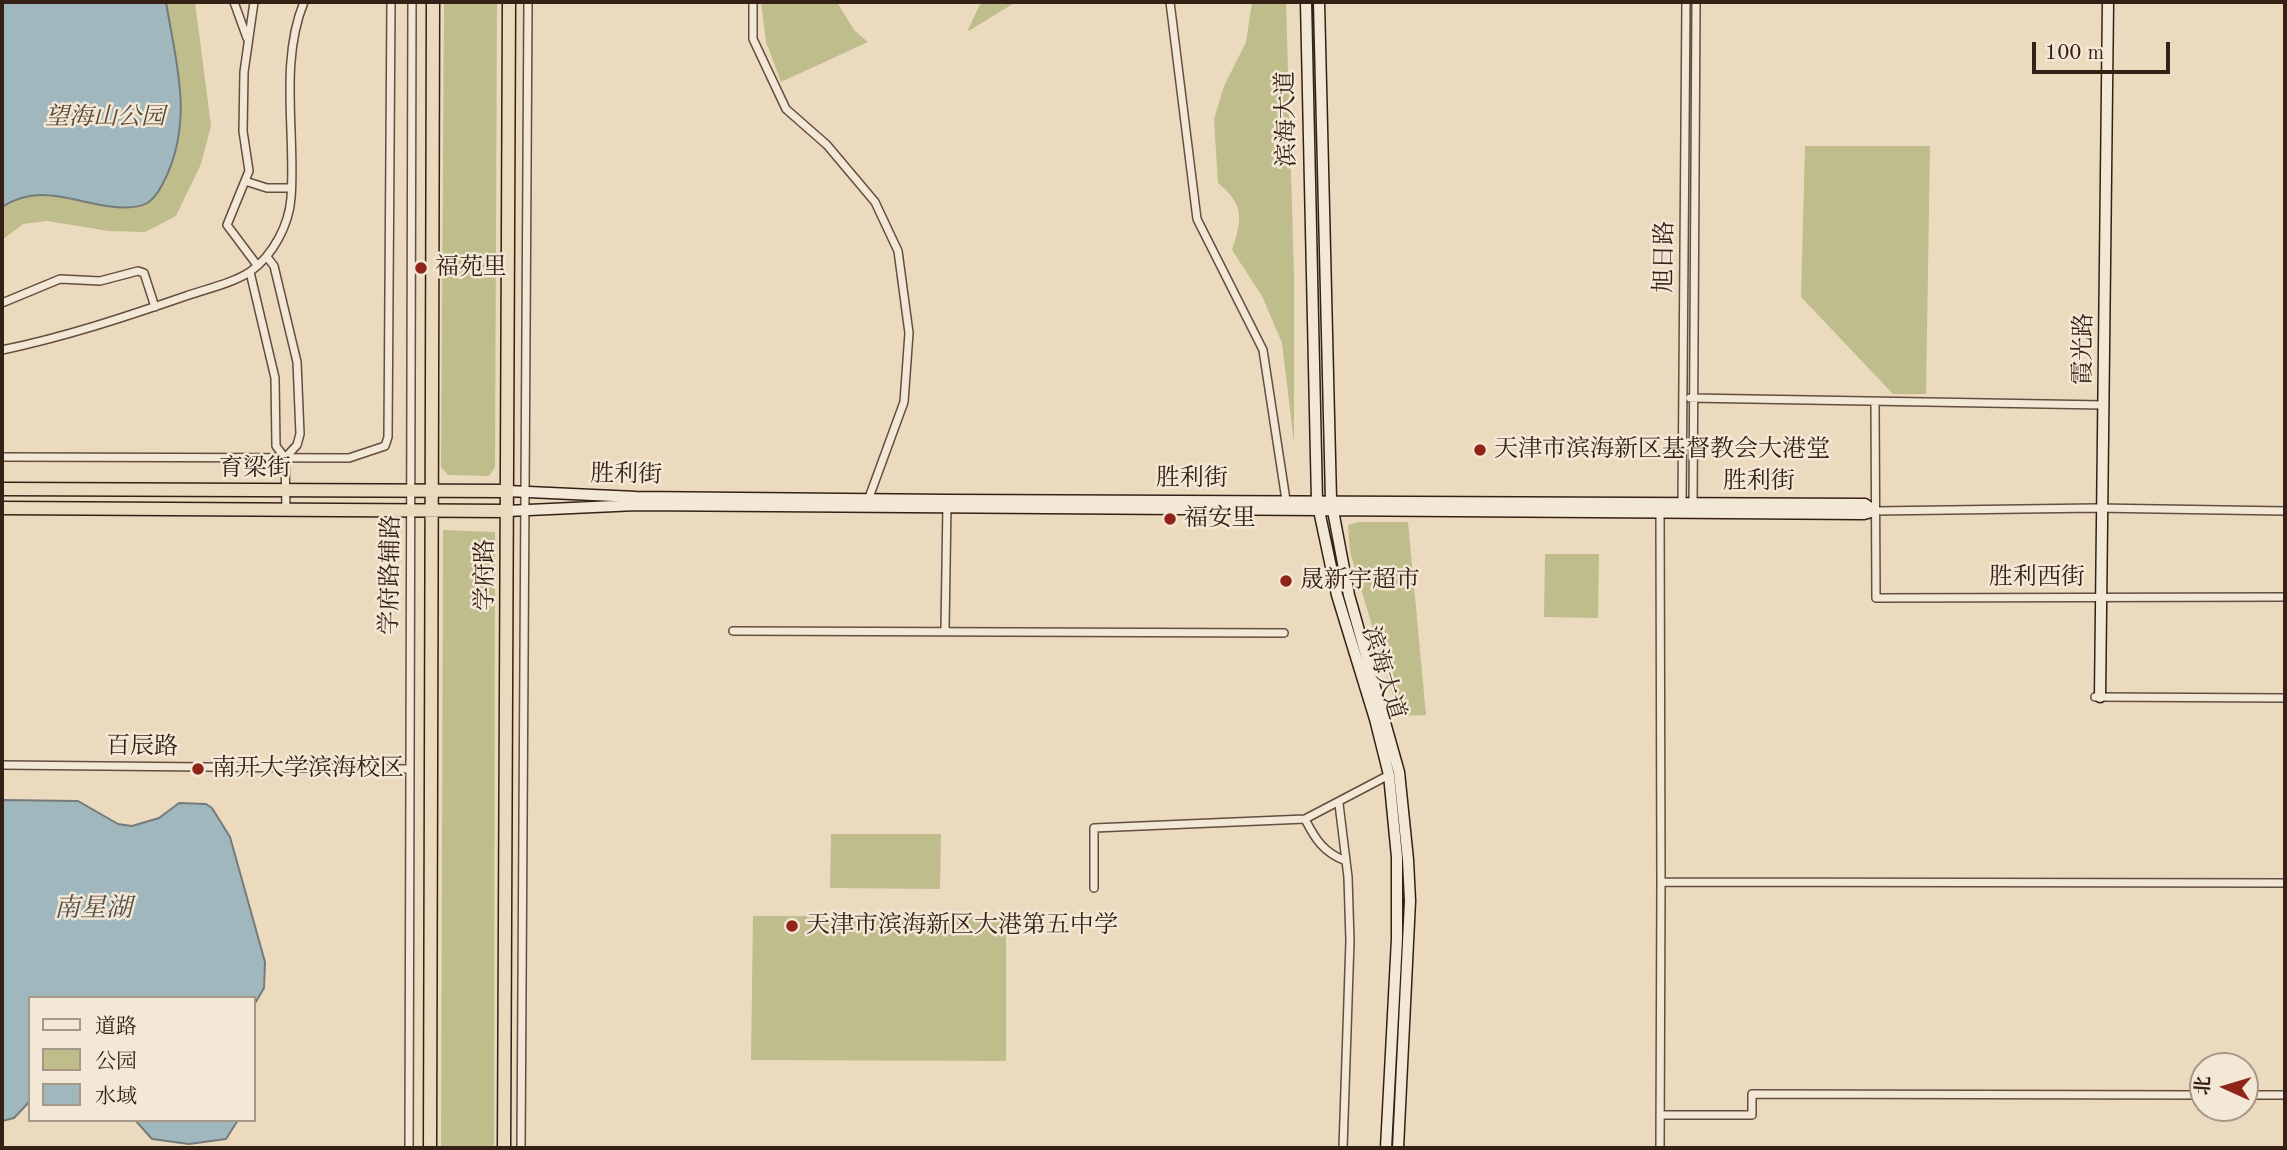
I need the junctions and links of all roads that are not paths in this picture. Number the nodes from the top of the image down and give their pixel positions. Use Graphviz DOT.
graph roads {
  1 [pos="234,2"];
  2 [pos="254,2"];
  3 [pos="304,2"];
  4 [pos="391,2"];
  5 [pos="412,2"];
  6 [pos="433,2"];
  7 [pos="509,2"];
  8 [pos="528,2"];
  9 [pos="753,2"];
  10 [pos="1170,2"];
  11 [pos="1306,2"];
  12 [pos="1319,2"];
  13 [pos="1686,2"];
  14 [pos="1696,2"];
  15 [pos="2106,2"];
  16 [pos="247,38"];
  17 [pos="245,181"];
  18 [pos="291,188"];
  19 [pos="267,257"];
  20 [pos="257,265"];
  21 [pos="250,272"];
  22 [pos="2,303"];
  23 [pos="155,307"];
  24 [pos="2,350"];
  25 [pos="1682,398"];
  26 [pos="1693,398"];
  27 [pos="1875,403"];
  28 [pos="2100,405"];
  29 [pos="2,457"];
  30 [pos="285,458"];
  31 [pos="2,489"];
  32 [pos="287,491"];
  33 [pos="412,491"];
  34 [pos="431,491"];
  35 [pos="508,491"];
  36 [pos="524,492"];
  37 [pos="1286,500"];
  38 [pos="867,503"];
  39 [pos="947,504"];
  40 [pos="1318,505"];
  41 [pos="1332,505"];
  42 [pos="1687,507"];
  43 [pos="2,508"];
  44 [pos="523,508"];
  45 [pos="1660,508"];
  46 [pos="2099,508"];
  47 [pos="286,510"];
  48 [pos="431,511"];
  49 [pos="507,511"];
  50 [pos="1875,511"];
  51 [pos="2285,511"];
  52 [pos="411,512"];
  53 [pos="2285,597"];
  54 [pos="2099,598"];
  55 [pos="945,629"];
  56 [pos="733,631"];
  57 [pos="1284,633"];
  58 [pos="2097,697"];
  59 [pos="2285,698"];
  60 [pos="2,765"];
  61 [pos="408,769"];
  62 [pos="1389,775"];
  63 [pos="1339,804"];
  64 [pos="1305,819"];
  65 [pos="1346,861"];
  66 [pos="1661,882"];
  67 [pos="2285,883"];
  68 [pos="1094,888"];
  69 [pos="2189,1095"];
  70 [pos="2259,1095"];
  71 [pos="2285,1095"];
  72 [pos="1660,1115"];
  73 [pos="409,1148"];
  74 [pos="430,1148"];
  75 [pos="504,1148"];
  76 [pos="521,1148"];
  77 [pos="1343,1148"];
  78 [pos="1386,1148"];
  79 [pos="1398,1148"];
  80 [pos="1660,1148"];
  1 -- 16 [label="street"];
  2 -- 16 [label="street"];
  3 -- 18 [label="street"];
  4 -- 30 [label="street"];
  5 -- 33 [label="street, 学府路辅路"];
  6 -- 34 [label="highway"];
  7 -- 35 [label="highway, 学府路"];
  8 -- 36 [label="street"];
  9 -- 38 [label="street"];
  10 -- 37 [label="street"];
  11 -- 40 [label="street, 滨海大道"];
  12 -- 41 [label="street, 滨海大道"];
  13 -- 25 [label="street, 旭日路"];
  14 -- 26 [label="street, 旭日路"];
  15 -- 28 [label="street, 霞光路"];
  16 -- 17 [label="street"];
  17 -- 18 [label="street"];
  17 -- 20 [label="street"];
  18 -- 19 [label="street"];
  19 -- 20 [label="street"];
  19 -- 30 [label="street"];
  20 -- 21 [label="street"];
  21 -- 23 [label="street"];
  21 -- 30 [label="street"];
  22 -- 23 [label="street"];
  23 -- 24 [label="street"];
  25 -- 26 [label="street"];
  25 -- 42 [label="street, 旭日路"];
  26 -- 27 [label="street"];
  26 -- 42 [label="street, 旭日路"];
  27 -- 28 [label="street"];
  27 -- 50 [label="street"];
  28 -- 46 [label="street, 霞光路"];
  29 -- 30 [label="street"];
  30 -- 32 [label="street"];
  31 -- 32 [label="highway, 育梁街"];
  32 -- 33 [label="highway, 育梁街"];
  32 -- 47 [label="street"];
  33 -- 34 [label="highway, 育梁街"];
  33 -- 52 [label="street, 学府路辅路"];
  34 -- 35 [label="highway, 育梁街"];
  34 -- 48 [label="highway"];
  35 -- 36 [label="street, 胜利街"];
  35 -- 49 [label="highway, 学府路"];
  36 -- 38 [label="street, 胜利街"];
  36 -- 44 [label="street"];
  37 -- 39 [label="street, 胜利街"];
  37 -- 40 [label="street, 胜利街"];
  38 -- 39 [label="street, 胜利街"];
  38 -- 44 [label="street, 胜利街"];
  39 -- 40 [label="street, 胜利街"];
  39 -- 55 [label="street"];
  40 -- 41 [label="street, 胜利街"];
  40 -- 62 [label="street, 滨海大道"];
  41 -- 45 [label="street, 胜利街"];
  41 -- 79 [label="street, 滨海大道"];
  42 -- 45 [label="street, 胜利街"];
  42 -- 50 [label="street, 胜利街"];
  43 -- 47 [label="highway, 育梁街"];
  44 -- 49 [label="street, 胜利街"];
  44 -- 76 [label="street"];
  45 -- 66 [label="street"];
  46 -- 50 [label="street, 胜利街"];
  46 -- 51 [label="street, 胜利街"];
  46 -- 54 [label="street, 霞光路"];
  47 -- 52 [label="highway, 育梁街"];
  48 -- 49 [label="highway, 育梁街"];
  48 -- 52 [label="highway, 育梁街"];
  48 -- 74 [label="highway"];
  49 -- 75 [label="highway, 学府路"];
  50 -- 54 [label="street, 胜利西街"];
  52 -- 61 [label="street, 学府路辅路"];
  53 -- 54 [label="street, 胜利西街"];
  54 -- 58 [label="street, 霞光路"];
  55 -- 56 [label="street"];
  55 -- 57 [label="street"];
  58 -- 59 [label="street"];
  60 -- 61 [label="street, 百辰路"];
  61 -- 73 [label="street, 学府路辅路"];
  62 -- 63 [label="street"];
  62 -- 78 [label="street, 滨海大道"];
  63 -- 64 [label="street"];
  63 -- 65 [label="street"];
  64 -- 65 [label="street"];
  64 -- 68 [label="street"];
  65 -- 77 [label="street"];
  66 -- 67 [label="street"];
  66 -- 72 [label="street"];
  69 -- 72 [label="street"];
  70 -- 71 [label="street"];
  72 -- 80 [label="street"];
}
